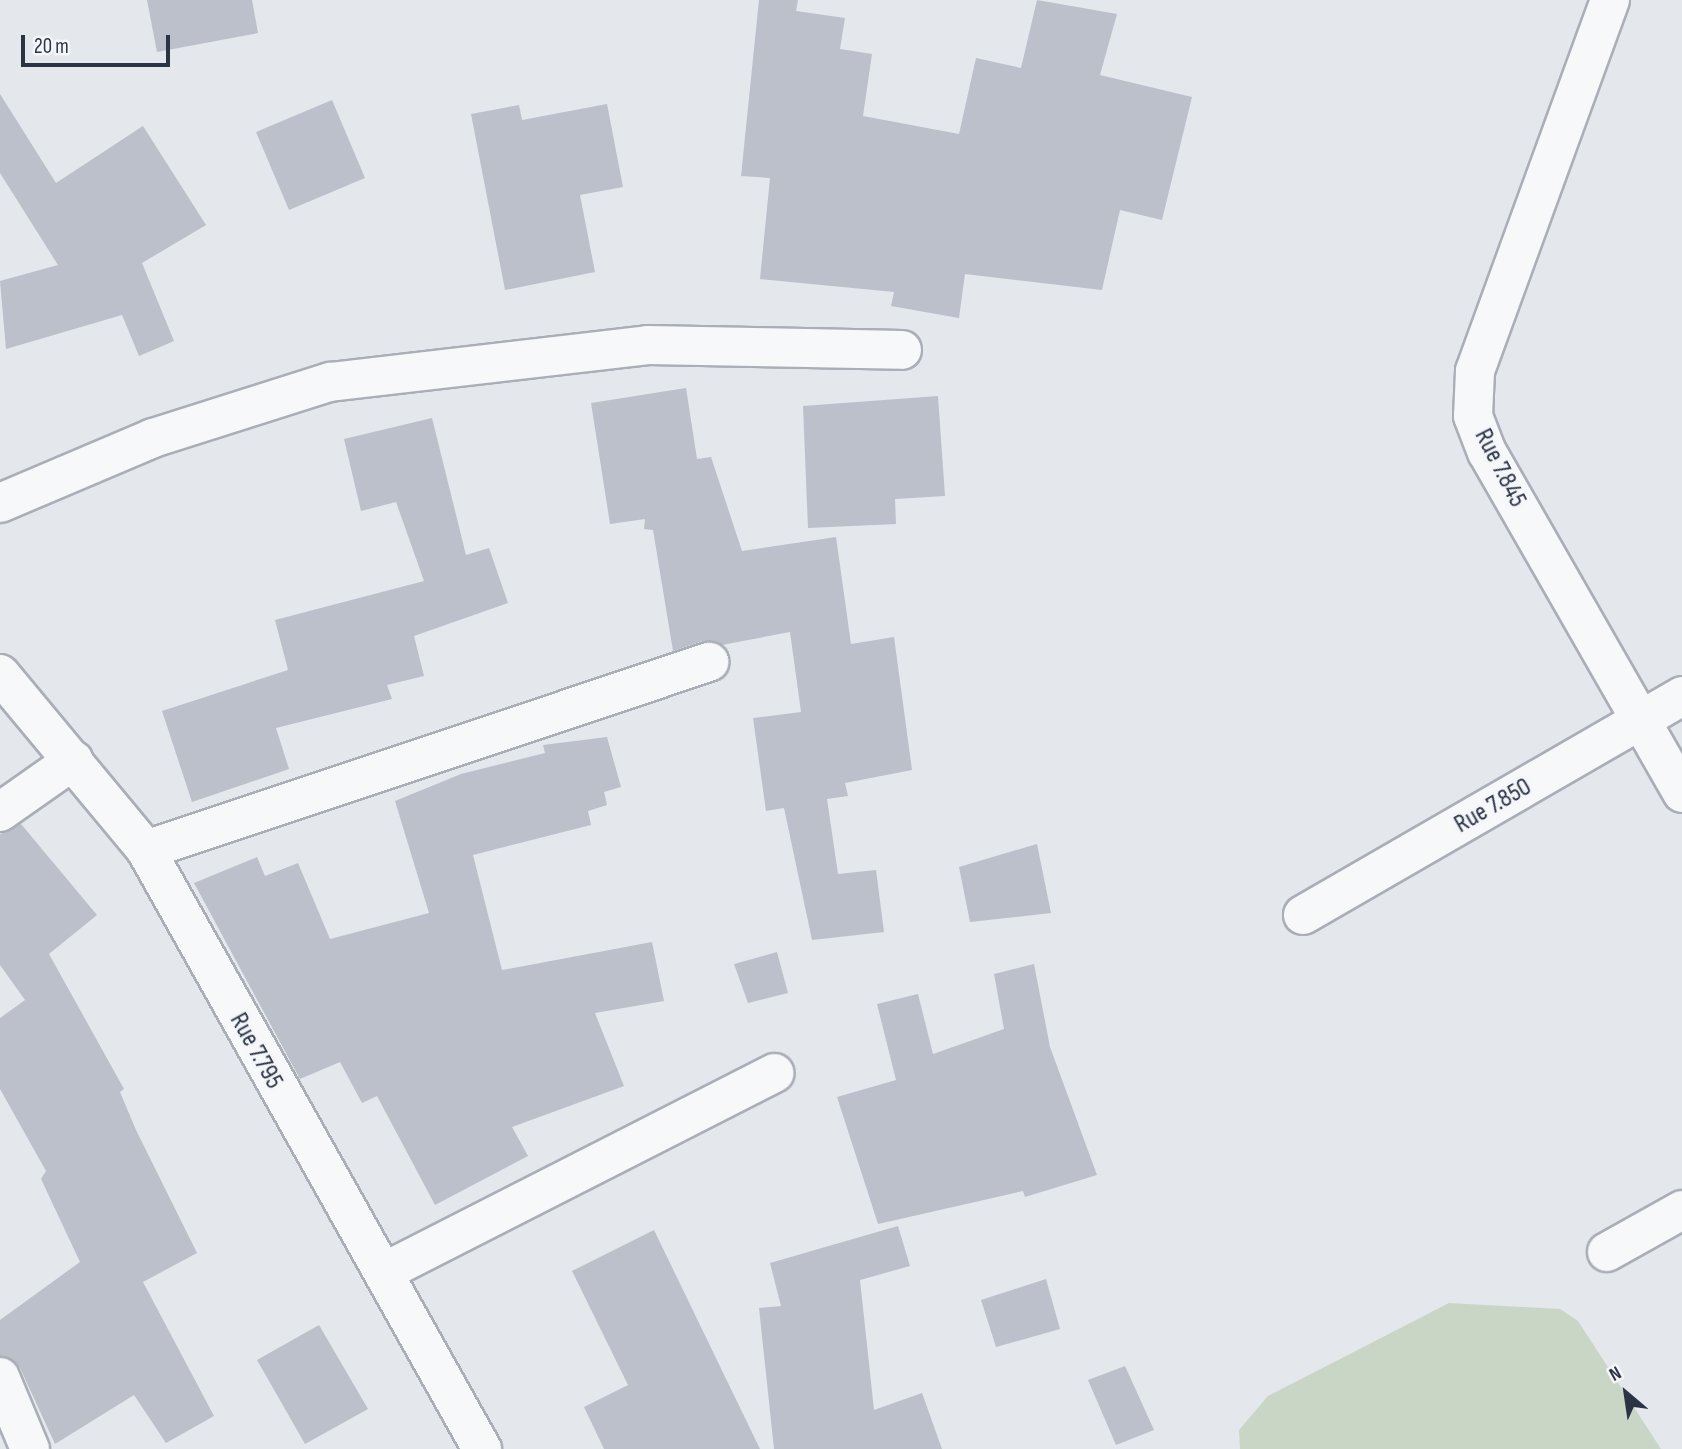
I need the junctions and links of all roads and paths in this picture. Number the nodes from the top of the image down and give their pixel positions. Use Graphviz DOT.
graph roads {
  1 [pos="1610,0"];
  2 [pos="902,350"];
  3 [pos="0,503"];
  4 [pos="709,662"];
  5 [pos="0,674"];
  6 [pos="1682,696"];
  7 [pos="1641,720"];
  8 [pos="74,760"];
  9 [pos="1682,793"];
  10 [pos="0,812"];
  11 [pos="146,850"];
  12 [pos="1303,915"];
  13 [pos="775,1073"];
  14 [pos="1682,1210"];
  15 [pos="1607,1252"];
  16 [pos="386,1271"];
  17 [pos="0,1377"];
  18 [pos="30,1449"];
  19 [pos="482,1449"];
  1 -- 7 [label="street, Rue 7.845"];
  2 -- 3 [label="street"];
  4 -- 11 [label="street"];
  5 -- 8 [label="street, Rue 7.795"];
  6 -- 7 [label="street, Rue 7.850"];
  7 -- 9 [label="street, Rue 7.845"];
  7 -- 12 [label="street, Rue 7.850"];
  8 -- 10 [label="street"];
  8 -- 11 [label="street, Rue 7.795"];
  11 -- 16 [label="street, Rue 7.795"];
  13 -- 16 [label="street"];
  14 -- 15 [label="street"];
  16 -- 19 [label="street, Rue 7.795"];
  17 -- 18 [label="street"];
}
